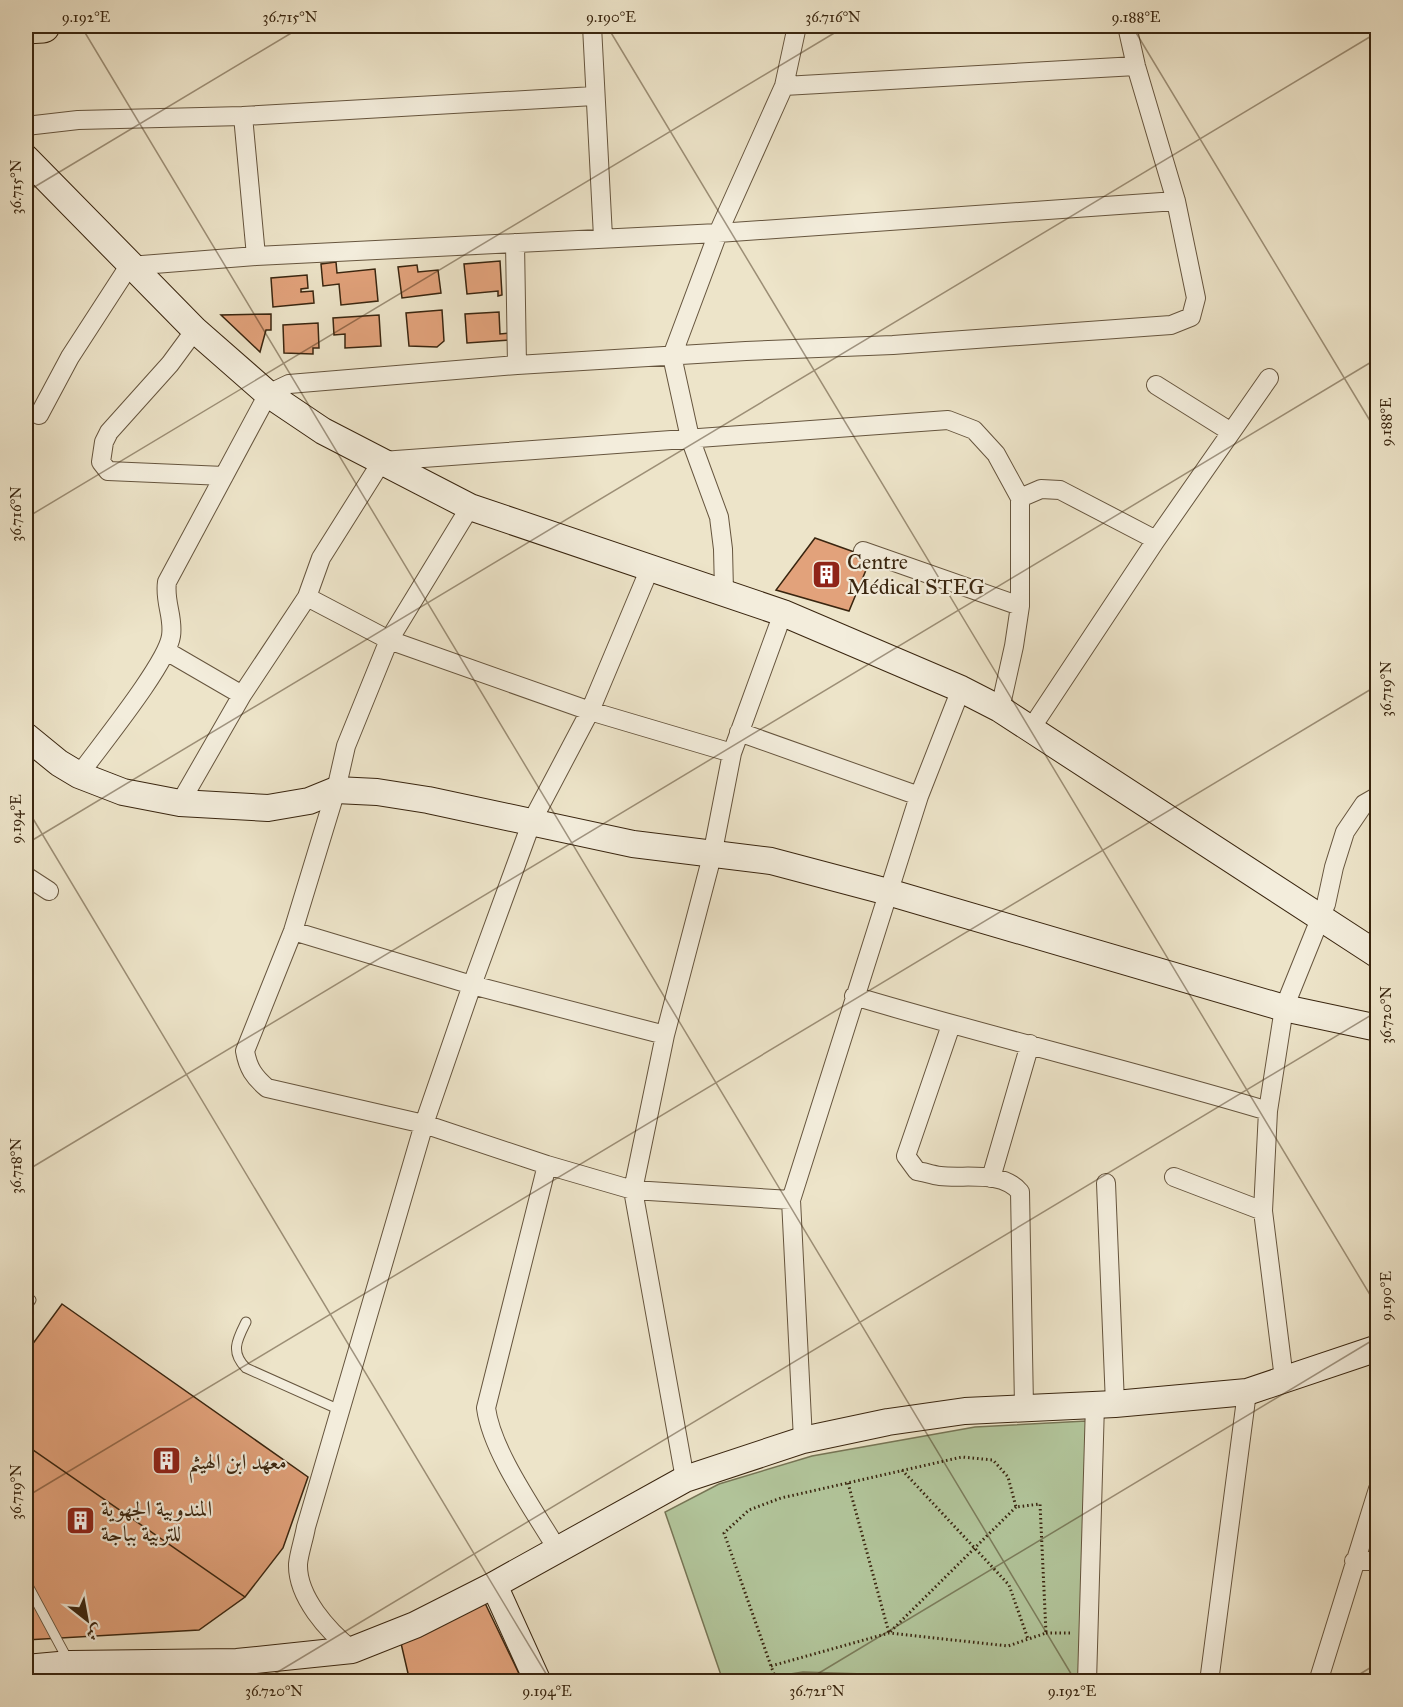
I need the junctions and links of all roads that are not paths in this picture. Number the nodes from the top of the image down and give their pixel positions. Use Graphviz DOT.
graph roads {
  1 [pos="43,26"];
  2 [pos="592,26"];
  3 [pos="797,26"];
  4 [pos="1126,26"];
  5 [pos="26,27"];
  6 [pos="1136,66"];
  7 [pos="784,86"];
  8 [pos="594,96"];
  9 [pos="243,116"];
  10 [pos="26,126"];
  11 [pos="26,158"];
  12 [pos="1176,201"];
  13 [pos="718,232"];
  14 [pos="603,237"];
  15 [pos="515,243"];
  16 [pos="256,256"];
  17 [pos="129,266"];
  18 [pos="195,330"];
  19 [pos="672,356"];
  20 [pos="517,365"];
  21 [pos="1269,378"];
  22 [pos="1156,385"];
  23 [pos="268,394"];
  24 [pos="39,415"];
  25 [pos="1231,432"];
  26 [pos="690,438"];
  27 [pos="382,461"];
  28 [pos="224,476"];
  29 [pos="1020,498"];
  30 [pos="470,507"];
  31 [pos="1156,540"];
  32 [pos="863,551"];
  33 [pos="650,568"];
  34 [pos="724,591"];
  35 [pos="307,597"];
  36 [pos="1020,606"];
  37 [pos="783,613"];
  38 [pos="389,640"];
  39 [pos="168,651"];
  40 [pos="961,689"];
  41 [pos="242,694"];
  42 [pos="1000,709"];
  43 [pos="590,711"];
  44 [pos="1030,730"];
  45 [pos="739,732"];
  46 [pos="26,736"];
  47 [pos="732,753"];
  48 [pos="79,775"];
  49 [pos="336,790"];
  50 [pos="919,796"];
  51 [pos="1377,796"];
  52 [pos="180,803"];
  53 [pos="532,821"];
  54 [pos="712,856"];
  55 [pos="26,876"];
  56 [pos="49,891"];
  57 [pos="888,892"];
  58 [pos="1320,916"];
  59 [pos="293,931"];
  60 [pos="1377,955"];
  61 [pos="472,985"];
  62 [pos="854,996"];
  63 [pos="1284,1008"];
  64 [pos="951,1025"];
  65 [pos="1377,1028"];
  66 [pos="665,1035"];
  67 [pos="1030,1044"];
  68 [pos="1268,1111"];
  69 [pos="424,1124"];
  70 [pos="547,1165"];
  71 [pos="1174,1177"];
  72 [pos="991,1178"];
  73 [pos="1106,1183"];
  74 [pos="633,1190"];
  75 [pos="791,1200"];
  76 [pos="1263,1211"];
  77 [pos="246,1322"];
  78 [pos="1377,1348"];
  79 [pos="1284,1379"];
  80 [pos="1247,1392"];
  81 [pos="1105,1404"];
  82 [pos="1024,1406"];
  83 [pos="340,1410"];
  84 [pos="803,1440"];
  85 [pos="685,1479"];
  86 [pos="1377,1489"];
  87 [pos="557,1549"];
  88 [pos="1377,1561"];
  89 [pos="1354,1562"];
  90 [pos="26,1582"];
  91 [pos="494,1585"];
  92 [pos="351,1650"];
  93 [pos="70,1664"];
  94 [pos="26,1668"];
  95 [pos="538,1682"];
  96 [pos="1087,1682"];
  97 [pos="1209,1682"];
  98 [pos="1318,1682"];
  1 -- 5 [label="highway"];
  2 -- 8 [label="street"];
  3 -- 7 [label="street"];
  4 -- 6 [label="street"];
  6 -- 7 [label="street"];
  6 -- 12 [label="street"];
  7 -- 13 [label="street"];
  8 -- 9 [label="street"];
  8 -- 14 [label="street"];
  9 -- 10 [label="street"];
  9 -- 16 [label="street"];
  11 -- 17 [label="street"];
  12 -- 13 [label="street"];
  12 -- 19 [label="street"];
  13 -- 14 [label="street"];
  13 -- 19 [label="street"];
  14 -- 15 [label="street"];
  15 -- 16 [label="street"];
  15 -- 20 [label="street"];
  16 -- 17 [label="street"];
  17 -- 18 [label="street"];
  17 -- 24 [label="street"];
  18 -- 23 [label="street"];
  18 -- 28 [label="street"];
  19 -- 20 [label="street"];
  19 -- 26 [label="street"];
  20 -- 23 [label="street"];
  21 -- 25 [label="street"];
  22 -- 25 [label="street"];
  23 -- 27 [label="street"];
  23 -- 28 [label="street"];
  25 -- 31 [label="street"];
  26 -- 27 [label="street"];
  26 -- 29 [label="street"];
  26 -- 34 [label="street"];
  27 -- 30 [label="street"];
  27 -- 35 [label="street"];
  28 -- 39 [label="street"];
  29 -- 31 [label="street"];
  29 -- 36 [label="street"];
  30 -- 33 [label="street"];
  30 -- 38 [label="street"];
  31 -- 44 [label="street"];
  32 -- 36 [label="street"];
  33 -- 34 [label="street"];
  33 -- 43 [label="street"];
  34 -- 37 [label="street"];
  35 -- 38 [label="street"];
  35 -- 41 [label="street"];
  36 -- 42 [label="street"];
  37 -- 40 [label="street"];
  37 -- 45 [label="street"];
  38 -- 43 [label="street"];
  38 -- 49 [label="street"];
  39 -- 41 [label="street"];
  39 -- 48 [label="street"];
  40 -- 42 [label="street"];
  40 -- 50 [label="street"];
  41 -- 52 [label="street"];
  42 -- 44 [label="street"];
  43 -- 47 [label="street"];
  43 -- 53 [label="street"];
  44 -- 58 [label="street"];
  45 -- 47 [label="street"];
  45 -- 50 [label="street"];
  46 -- 48 [label="street"];
  47 -- 54 [label="street"];
  48 -- 52 [label="street"];
  49 -- 52 [label="street"];
  49 -- 53 [label="street"];
  49 -- 59 [label="street"];
  50 -- 57 [label="street"];
  51 -- 58 [label="street"];
  53 -- 54 [label="street"];
  53 -- 61 [label="street"];
  54 -- 57 [label="street"];
  54 -- 66 [label="street"];
  55 -- 56 [label="street"];
  57 -- 62 [label="street"];
  57 -- 63 [label="street"];
  58 -- 60 [label="street"];
  58 -- 63 [label="street"];
  59 -- 61 [label="street"];
  59 -- 69 [label="street"];
  61 -- 66 [label="street"];
  61 -- 69 [label="street"];
  62 -- 64 [label="street"];
  62 -- 75 [label="street"];
  63 -- 65 [label="street"];
  63 -- 68 [label="street"];
  64 -- 67 [label="street"];
  64 -- 72 [label="street"];
  66 -- 74 [label="street"];
  67 -- 68 [label="street"];
  67 -- 72 [label="street"];
  68 -- 76 [label="street"];
  69 -- 70 [label="street"];
  69 -- 83 [label="street"];
  70 -- 74 [label="street"];
  70 -- 87 [label="street"];
  71 -- 76 [label="street"];
  72 -- 82 [label="street"];
  73 -- 81 [label="street"];
  74 -- 75 [label="street"];
  74 -- 85 [label="street"];
  75 -- 84 [label="street"];
  76 -- 79 [label="street"];
  77 -- 83 [label="lane"];
  78 -- 79 [label="street"];
  79 -- 80 [label="street"];
  80 -- 81 [label="street"];
  80 -- 97 [label="street"];
  81 -- 82 [label="street"];
  81 -- 96 [label="street"];
  82 -- 84 [label="street"];
  83 -- 92 [label="street"];
  84 -- 85 [label="street"];
  85 -- 87 [label="street"];
  86 -- 89 [label="street"];
  87 -- 91 [label="street"];
  88 -- 89 [label="street"];
  89 -- 98 [label="street"];
  90 -- 93 [label="lane"];
  91 -- 92 [label="street"];
  91 -- 95 [label="street"];
  92 -- 93 [label="street"];
  93 -- 94 [label="street"];
}
